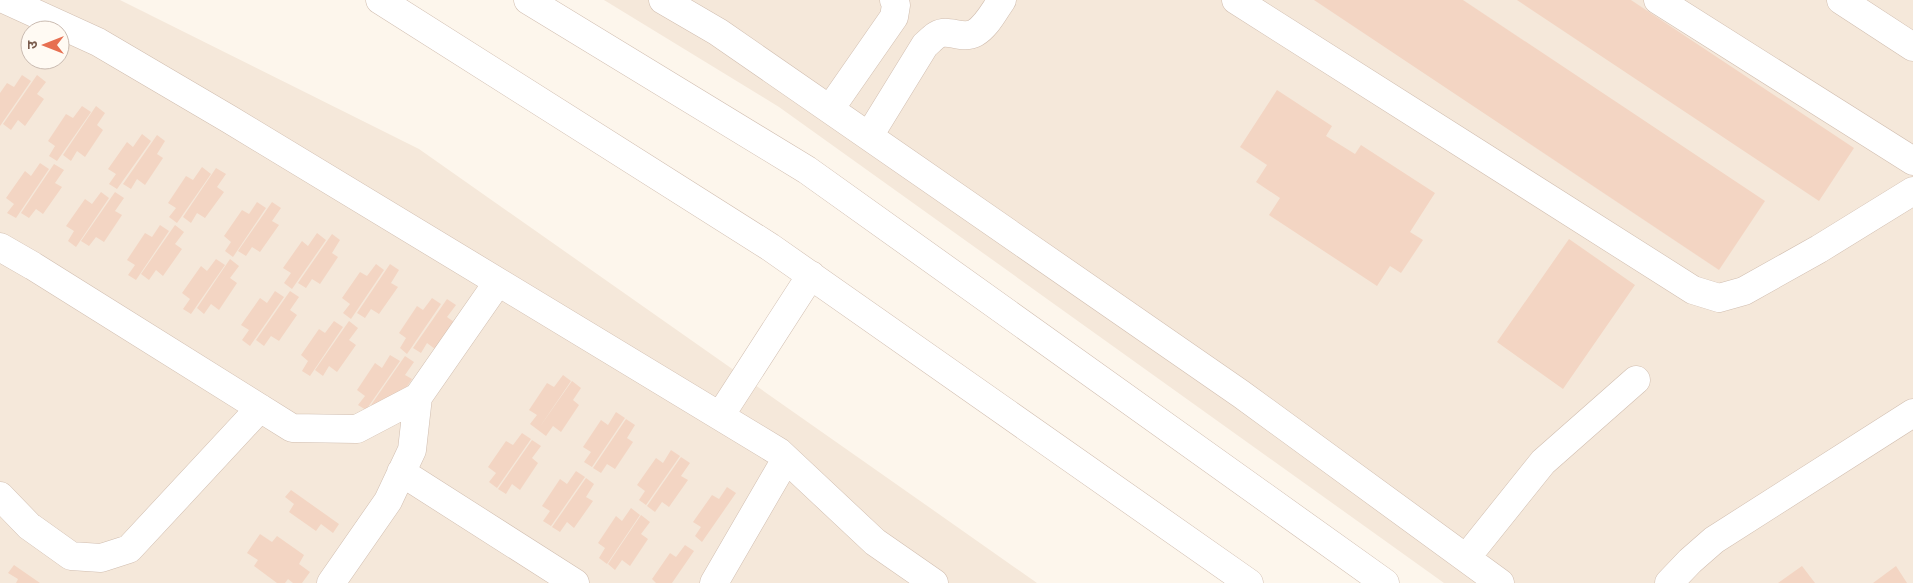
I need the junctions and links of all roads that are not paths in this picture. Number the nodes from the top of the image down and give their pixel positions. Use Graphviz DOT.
graph roads {
  1 [pos="6,0"];
  2 [pos="380,0"];
  3 [pos="528,0"];
  4 [pos="663,0"];
  5 [pos="894,0"];
  6 [pos="1002,0"];
  7 [pos="1236,0"];
  8 [pos="1658,0"];
  9 [pos="1841,0"];
  10 [pos="1913,47"];
  11 [pos="830,109"];
  12 [pos="869,136"];
  13 [pos="1913,161"];
  14 [pos="1913,191"];
  15 [pos="0,247"];
  16 [pos="811,275"];
  17 [pos="498,282"];
  18 [pos="1636,380"];
  19 [pos="418,398"];
  20 [pos="260,408"];
  21 [pos="1913,413"];
  22 [pos="720,416"];
  23 [pos="786,459"];
  24 [pos="401,472"];
  25 [pos="0,496"];
  26 [pos="1466,558"];
  27 [pos="331,583"];
  28 [pos="575,583"];
  29 [pos="714,583"];
  30 [pos="934,583"];
  31 [pos="1249,583"];
  32 [pos="1385,583"];
  33 [pos="1500,583"];
  34 [pos="1669,583"];
  1 -- 17 [label="street"];
  2 -- 16 [label="street"];
  3 -- 32 [label="street"];
  4 -- 11 [label="street"];
  5 -- 11 [label="street"];
  6 -- 12 [label="street"];
  7 -- 14 [label="street"];
  8 -- 13 [label="street"];
  9 -- 10 [label="street"];
  11 -- 12 [label="street"];
  12 -- 26 [label="street"];
  15 -- 20 [label="street"];
  16 -- 22 [label="street"];
  16 -- 31 [label="street"];
  17 -- 19 [label="street"];
  17 -- 22 [label="street"];
  18 -- 26 [label="street"];
  19 -- 20 [label="street"];
  19 -- 24 [label="street"];
  20 -- 25 [label="street"];
  21 -- 34 [label="street"];
  22 -- 23 [label="street"];
  23 -- 29 [label="street"];
  23 -- 30 [label="street"];
  24 -- 27 [label="street"];
  24 -- 28 [label="street"];
  26 -- 33 [label="street"];
}
